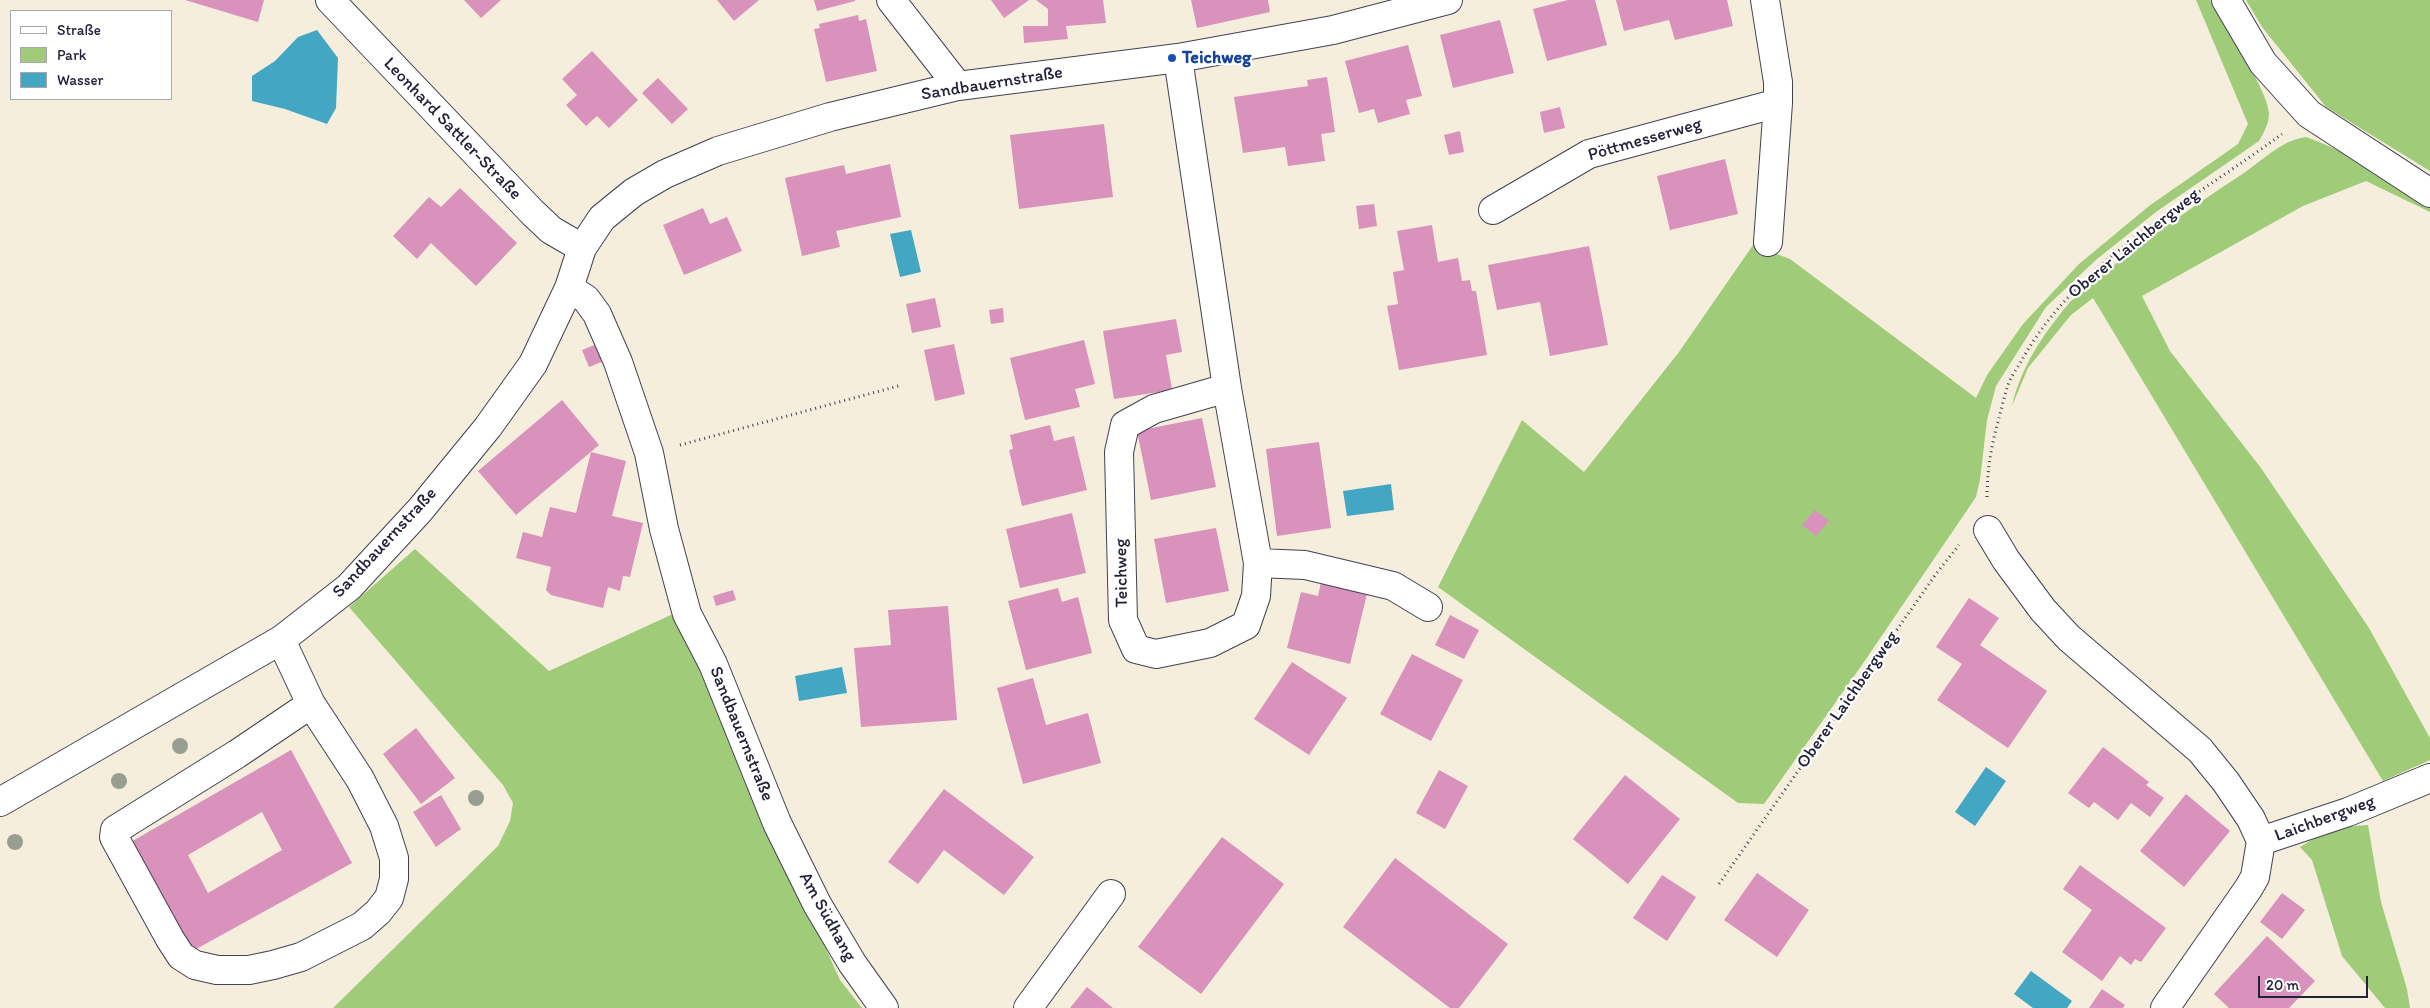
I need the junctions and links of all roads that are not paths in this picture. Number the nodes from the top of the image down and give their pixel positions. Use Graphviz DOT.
graph roads {
  1 [pos="330,0"];
  2 [pos="891,0"];
  3 [pos="1448,0"];
  4 [pos="1765,0"];
  5 [pos="2226,0"];
  6 [pos="1178,58"];
  7 [pos="958,86"];
  8 [pos="1778,103"];
  9 [pos="2430,193"];
  10 [pos="1493,210"];
  11 [pos="1768,242"];
  12 [pos="582,248"];
  13 [pos="568,288"];
  14 [pos="1227,388"];
  15 [pos="1988,530"];
  16 [pos="1258,563"];
  17 [pos="1428,607"];
  18 [pos="281,640"];
  19 [pos="311,704"];
  20 [pos="2430,778"];
  21 [pos="0,802"];
  22 [pos="777,823"];
  23 [pos="2261,842"];
  24 [pos="1111,894"];
  25 [pos="884,1008"];
  26 [pos="1028,1008"];
  27 [pos="2165,1008"];
  1 -- 12 [label="street, Leonhard Sattler-Straße"];
  2 -- 7 [label="street"];
  3 -- 6 [label="street, Sandbauernstraße"];
  4 -- 8 [label="street"];
  5 -- 9 [label="street"];
  6 -- 7 [label="street, Sandbauernstraße"];
  6 -- 14 [label="street, Teichweg"];
  7 -- 12 [label="street, Sandbauernstraße"];
  8 -- 10 [label="street, Pöttmesserweg"];
  8 -- 11 [label="street"];
  12 -- 13 [label="street, Sandbauernstraße"];
  13 -- 18 [label="street, Sandbauernstraße"];
  13 -- 22 [label="street, Sandbauernstraße"];
  14 -- 16 [label="street, Teichweg"];
  14 -- 16 [label="street, Teichweg"];
  15 -- 23 [label="street"];
  16 -- 17 [label="street"];
  18 -- 19 [label="street"];
  18 -- 21 [label="street, Sandbauernstraße"];
  19 -- 19 [label="street"];
  20 -- 23 [label="street, Laichbergweg"];
  22 -- 25 [label="street, Am Südhang"];
  23 -- 27 [label="street, Laichbergweg"];
  24 -- 26 [label="street"];
}
